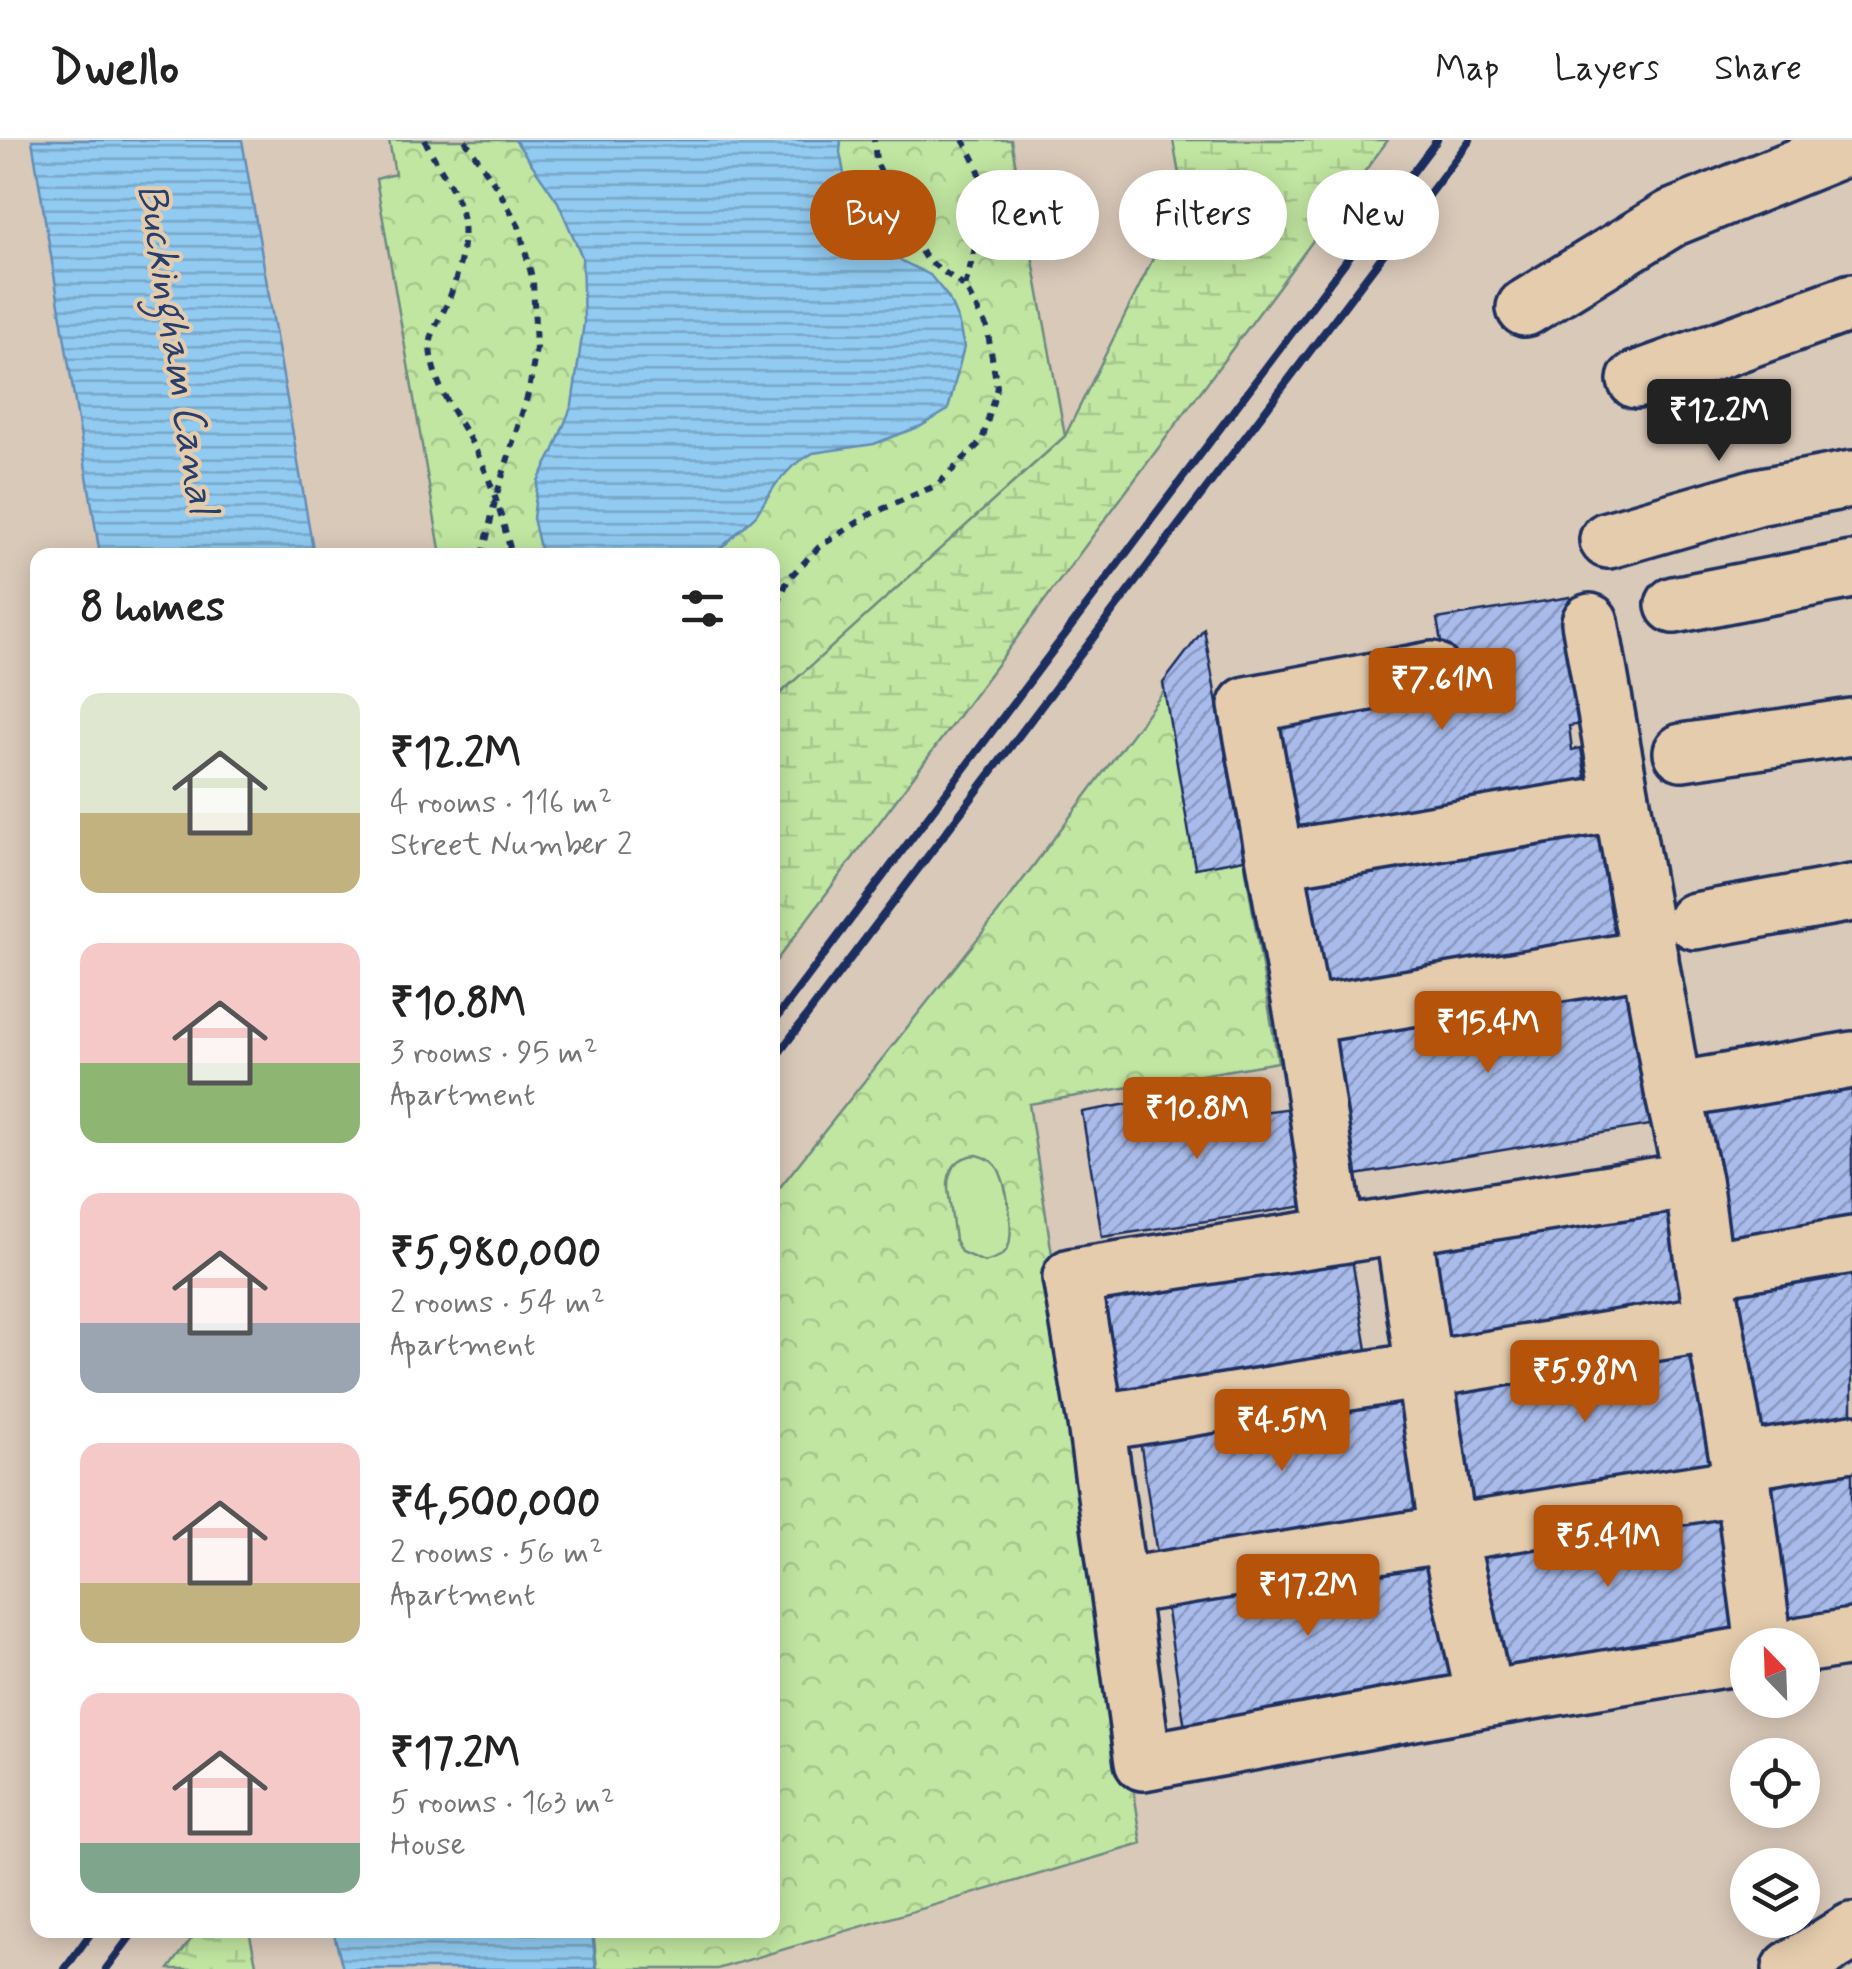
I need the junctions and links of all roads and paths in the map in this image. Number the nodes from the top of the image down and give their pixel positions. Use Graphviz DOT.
graph roads {
  1 [pos="425,140"];
  2 [pos="465,140"];
  3 [pos="874,140"];
  4 [pos="962,140"];
  5 [pos="1852,145"];
  6 [pos="965,287"];
  7 [pos="1852,302"];
  8 [pos="1524,308"];
  9 [pos="1636,380"];
  10 [pos="1852,479"];
  11 [pos="496,496"];
  12 [pos="1608,540"];
  13 [pos="485,548"];
  14 [pos="510,548"];
  15 [pos="1852,570"];
  16 [pos="780,600"];
  17 [pos="1674,605"];
  18 [pos="1590,622"];
  19 [pos="1432,670"];
  20 [pos="1852,727"];
  21 [pos="1682,752"];
  22 [pos="1622,802"];
  23 [pos="1275,860"];
  24 [pos="1852,893"];
  25 [pos="1695,920"];
  26 [pos="1650,958"];
  27 [pos="1303,1016"];
  28 [pos="1852,1060"];
  29 [pos="1673,1091"];
  30 [pos="1693,1180"];
  31 [pos="1403,1226"];
  32 [pos="1336,1234"];
  33 [pos="1852,1245"];
  34 [pos="1710,1297"];
  35 [pos="1423,1370"];
  36 [pos="1096,1423"];
  37 [pos="1852,1443"];
  38 [pos="1741,1474"];
  39 [pos="1448,1534"];
  40 [pos="1119,1587"];
  41 [pos="1762,1628"];
  42 [pos="1852,1637"];
  43 [pos="1820,1642"];
  44 [pos="1730,1658"];
  45 [pos="1485,1700"];
  46 [pos="1852,1931"];
  47 [pos="1791,1969"];
  1 -- 11 [label="path"];
  2 -- 11 [label="path"];
  3 -- 6 [label="path"];
  4 -- 6 [label="path"];
  5 -- 8 [label="street"];
  6 -- 16 [label="path"];
  7 -- 9 [label="street"];
  10 -- 12 [label="street"];
  11 -- 13 [label="path"];
  11 -- 14 [label="path"];
  15 -- 17 [label="street"];
  18 -- 22 [label="street"];
  19 -- 23 [label="street"];
  20 -- 21 [label="street"];
  22 -- 23 [label="street"];
  22 -- 26 [label="street"];
  23 -- 27 [label="street"];
  24 -- 25 [label="street"];
  26 -- 27 [label="street"];
  26 -- 29 [label="street"];
  27 -- 32 [label="street"];
  28 -- 29 [label="street"];
  29 -- 30 [label="street"];
  30 -- 31 [label="street"];
  30 -- 34 [label="street"];
  31 -- 32 [label="street"];
  31 -- 35 [label="street"];
  32 -- 36 [label="street"];
  33 -- 34 [label="street"];
  34 -- 35 [label="street"];
  34 -- 38 [label="street"];
  35 -- 36 [label="street"];
  35 -- 39 [label="street"];
  36 -- 40 [label="street"];
  37 -- 38 [label="street"];
  38 -- 39 [label="street"];
  38 -- 41 [label="street"];
  39 -- 40 [label="street"];
  39 -- 45 [label="street"];
  40 -- 45 [label="street"];
  42 -- 43 [label="street"];
  44 -- 45 [label="street"];
  46 -- 47 [label="street"];
}
